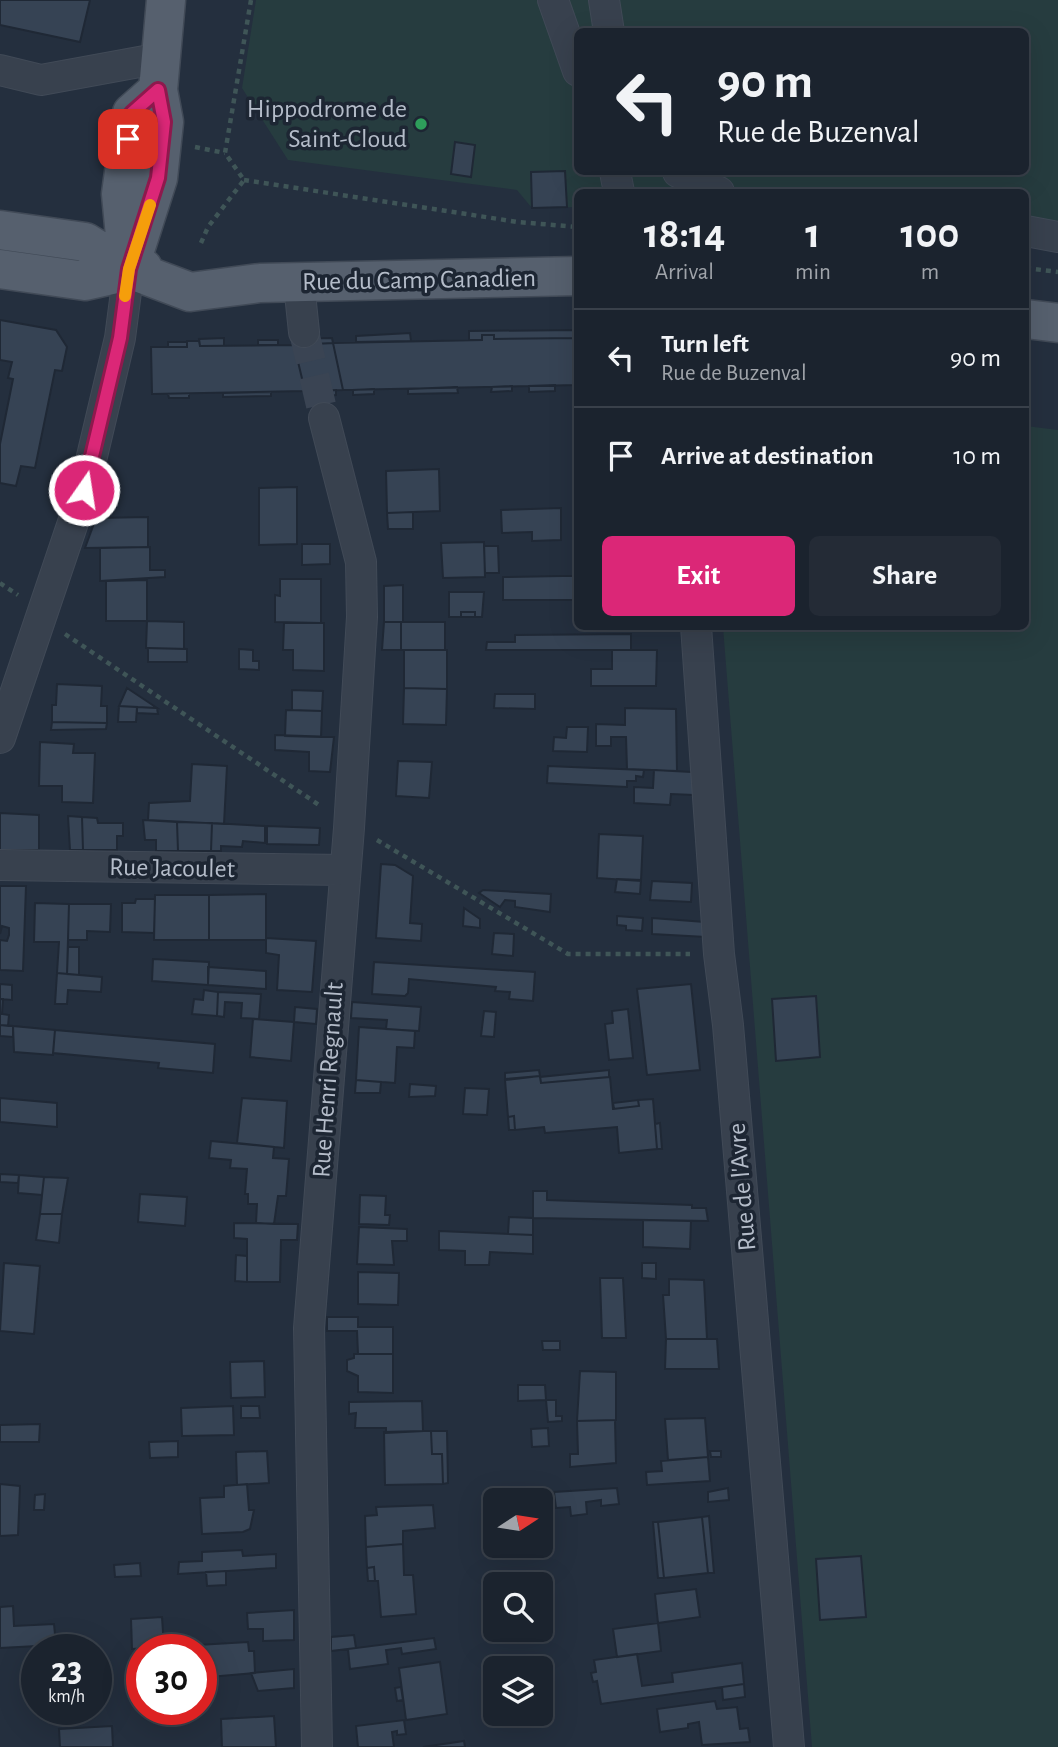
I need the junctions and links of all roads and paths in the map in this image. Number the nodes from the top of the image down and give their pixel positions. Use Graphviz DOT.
graph roads {
  1 [pos="166,0"];
  2 [pos="251,0"];
  3 [pos="553,0"];
  4 [pos="604,0"];
  5 [pos="608,28"];
  6 [pos="574,60"];
  7 [pos="0,70"];
  8 [pos="159,74"];
  9 [pos="684,175"];
  10 [pos="244,180"];
  11 [pos="713,189"];
  12 [pos="574,227"];
  13 [pos="0,230"];
  14 [pos="1029,232"];
  15 [pos="1058,237"];
  16 [pos="201,243"];
  17 [pos="1029,268"];
  18 [pos="129,269"];
  19 [pos="0,270"];
  20 [pos="1058,272"];
  21 [pos="574,276"];
  22 [pos="299,284"];
  23 [pos="1029,319"];
  24 [pos="1058,323"];
  25 [pos="304,332"];
  26 [pos="324,418"];
  27 [pos="696,630"];
  28 [pos="0,738"];
  29 [pos="0,865"];
  30 [pos="344,870"];
  31 [pos="317,1747"];
  32 [pos="789,1747"];
  1 -- 8 [label="main road"];
  2 -- 10 [label="path"];
  3 -- 6 [label="street"];
  4 -- 5 [label="street"];
  7 -- 8 [label="street"];
  8 -- 18 [label="main road"];
  9 -- 11 [label="street"];
  10 -- 12 [label="path"];
  10 -- 16 [label="path"];
  13 -- 18 [label="main road, Rue du Camp Canadien"];
  14 -- 15 [label="street"];
  17 -- 20 [label="path"];
  18 -- 19 [label="main road"];
  18 -- 22 [label="main road, Rue du Camp Canadien"];
  18 -- 28 [label="street"];
  21 -- 22 [label="main road, Rue du Camp Canadien"];
  22 -- 25 [label="street"];
  23 -- 24 [label="main road"];
  26 -- 30 [label="street, Rue Henri Regnault"];
  27 -- 32 [label="street, Rue de l'Avre"];
  29 -- 30 [label="street, Rue Jacoulet"];
  30 -- 31 [label="street, Rue Henri Regnault"];
}
